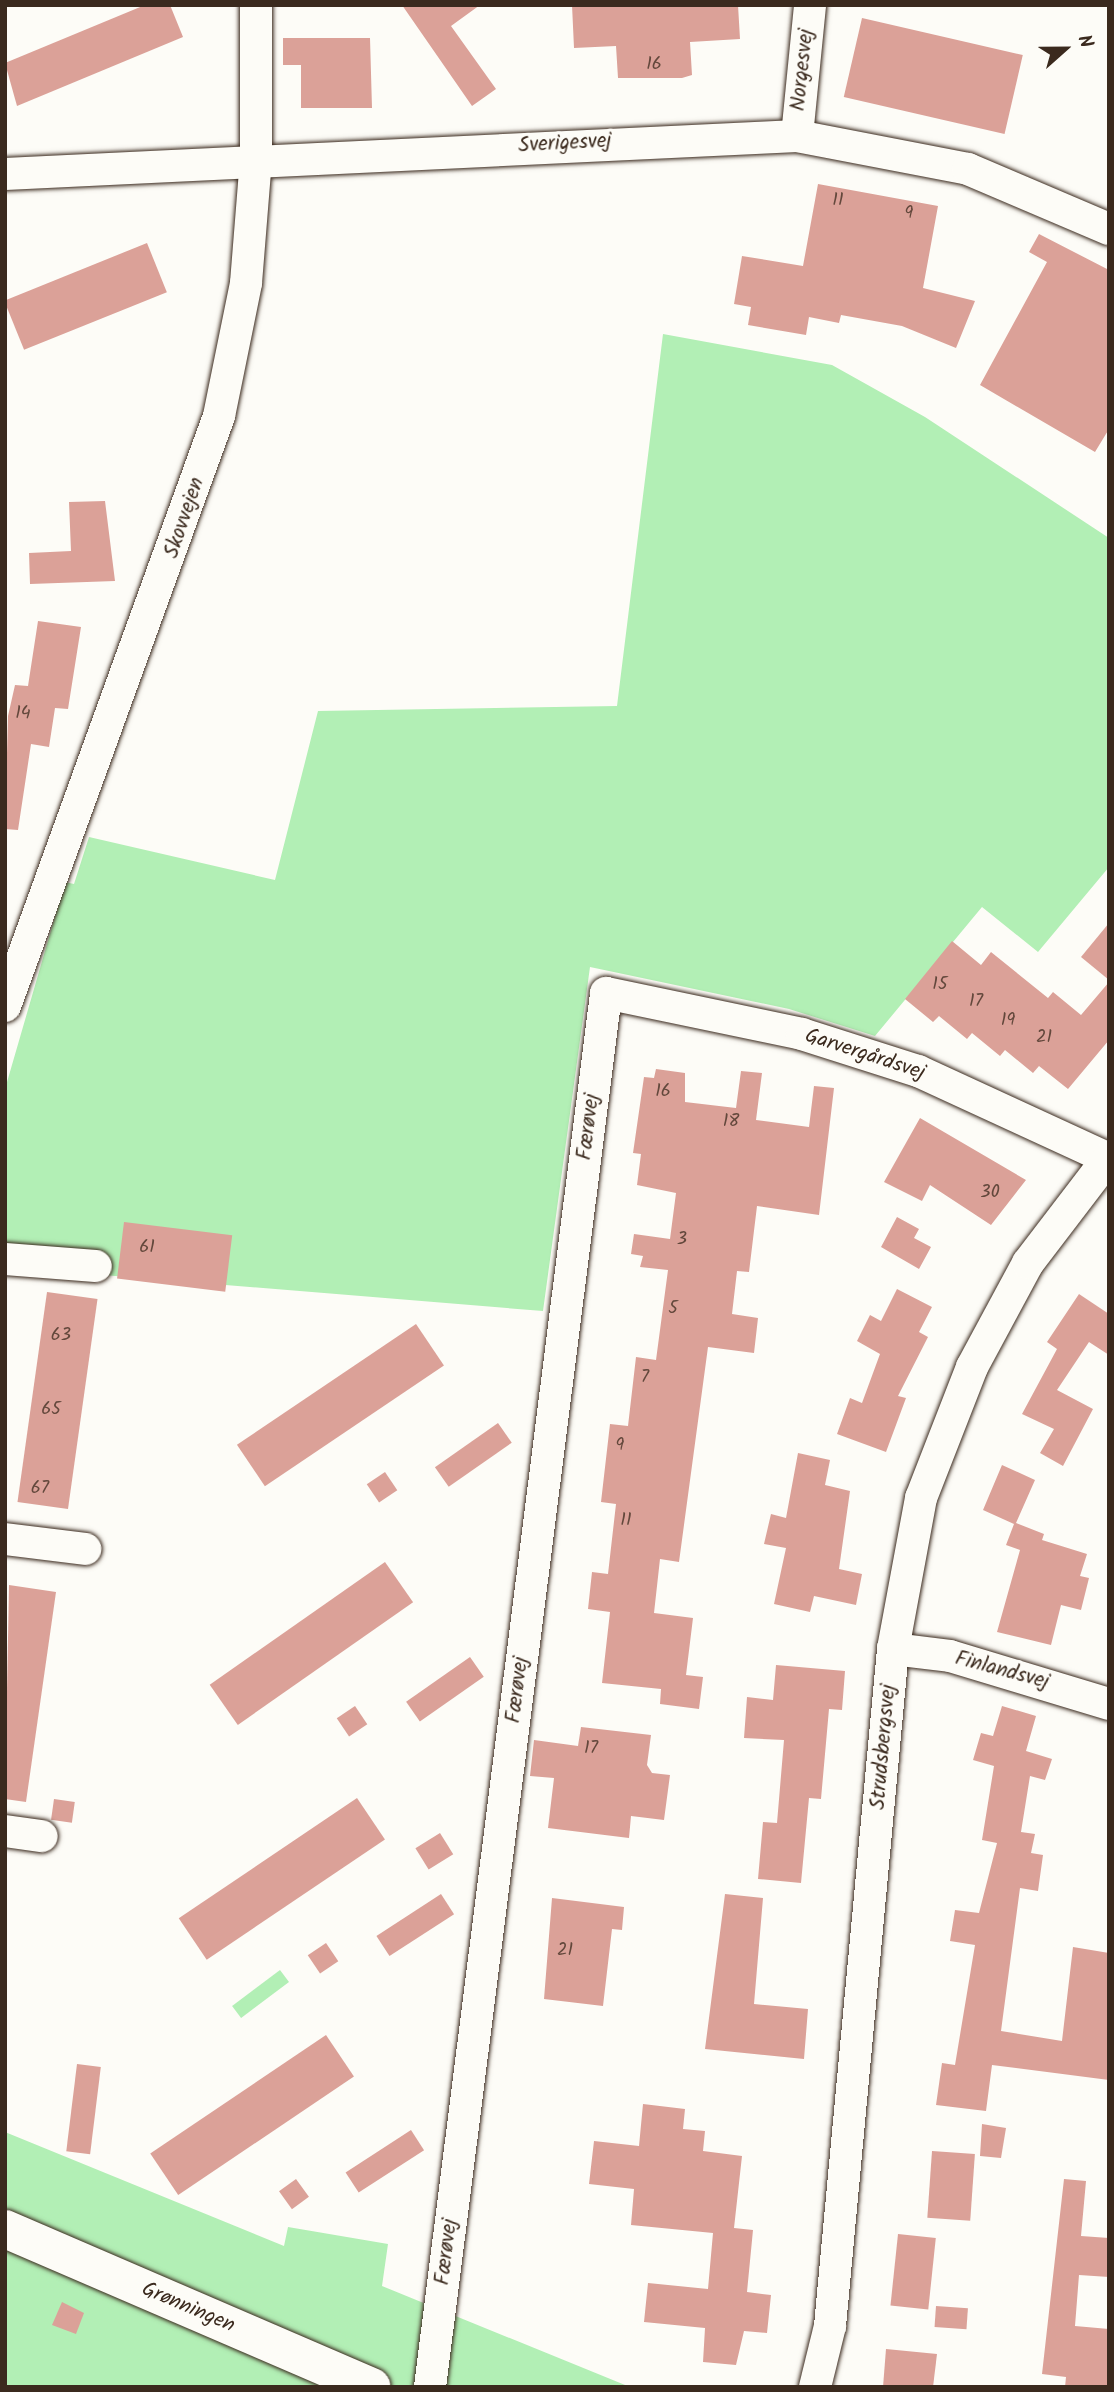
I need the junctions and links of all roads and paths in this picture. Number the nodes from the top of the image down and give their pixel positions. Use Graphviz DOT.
graph roads {
  1 [pos="257,5"];
  2 [pos="810,5"];
  3 [pos="797,136"];
  4 [pos="256,159"];
  5 [pos="5,174"];
  6 [pos="1109,229"];
  7 [pos="606,993"];
  8 [pos="5,1006"];
  9 [pos="1108,1158"];
  10 [pos="5,1259"];
  11 [pos="96,1266"];
  12 [pos="5,1539"];
  13 [pos="85,1549"];
  14 [pos="893,1649"];
  15 [pos="1109,1704"];
  16 [pos="5,1831"];
  17 [pos="42,1836"];
  18 [pos="5,2229"];
  19 [pos="371,2387"];
  20 [pos="430,2387"];
  21 [pos="815,2387"];
  1 -- 4 [label="street, Skovvejen"];
  2 -- 3 [label="street, Norgesvej"];
  3 -- 4 [label="street, Sverigesvej"];
  3 -- 6 [label="street, Sverigesvej"];
  4 -- 5 [label="street, Sverigesvej"];
  4 -- 8 [label="street, Skovvejen"];
  7 -- 9 [label="street, Garvergårdsvej"];
  7 -- 20 [label="street, Færøvej"];
  9 -- 14 [label="street, Strudsbergsvej"];
  10 -- 11 [label="street"];
  12 -- 13 [label="street"];
  14 -- 15 [label="street, Finlandsvej"];
  14 -- 21 [label="street, Strudsbergsvej"];
  16 -- 17 [label="street"];
  18 -- 19 [label="main road, Grønningen"];
}
